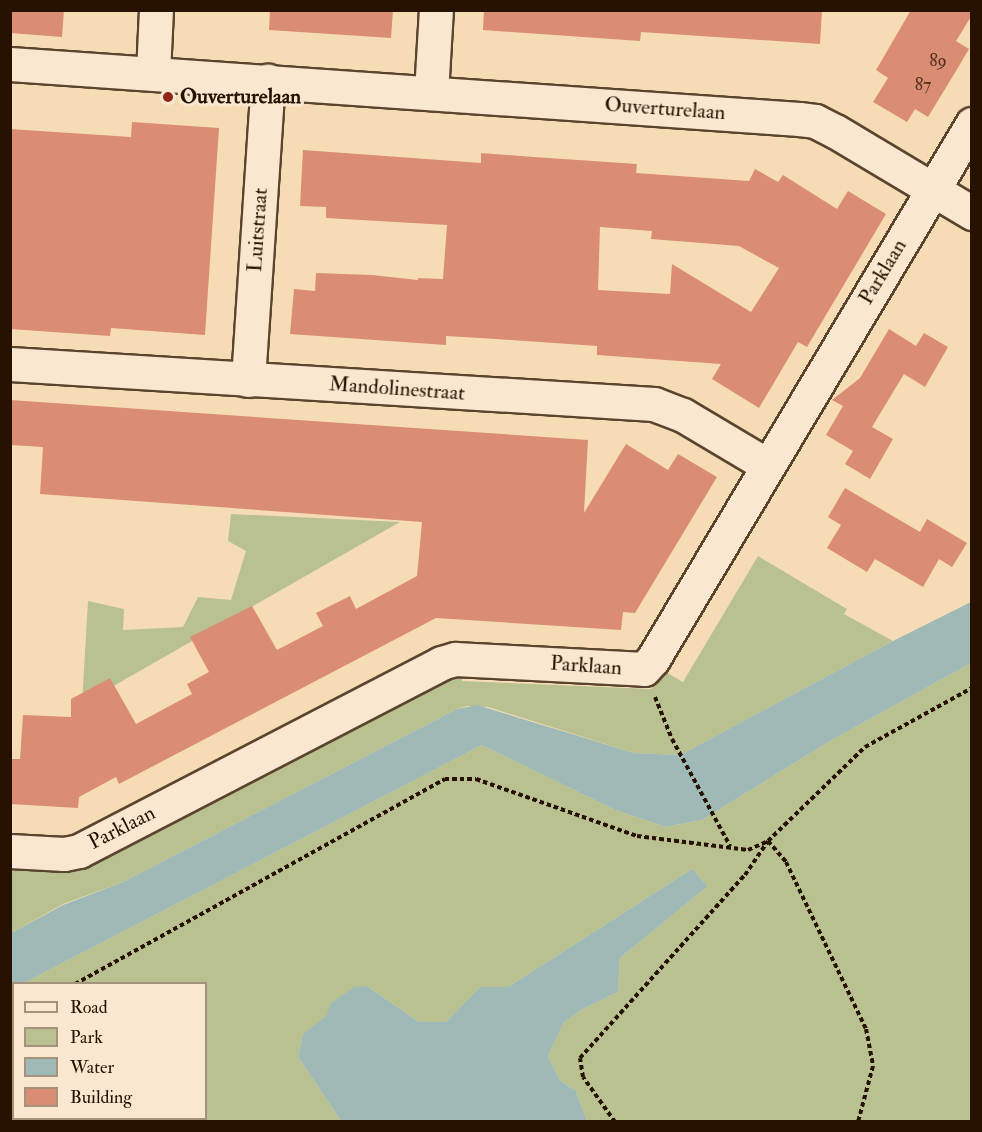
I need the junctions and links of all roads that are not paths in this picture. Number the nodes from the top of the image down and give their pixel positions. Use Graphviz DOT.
graph roads {
  1 [pos="156,10"];
  2 [pos="436,10"];
  3 [pos="10,64"];
  4 [pos="153,73"];
  5 [pos="268,81"];
  6 [pos="431,93"];
  7 [pos="972,124"];
  8 [pos="932,189"];
  9 [pos="972,213"];
  10 [pos="10,364"];
  11 [pos="248,380"];
  12 [pos="767,465"];
  13 [pos="10,850"];
  1 -- 4 [label="street"];
  2 -- 6 [label="street"];
  3 -- 4 [label="street, Ouverturelaan"];
  4 -- 5 [label="street, Ouverturelaan"];
  5 -- 6 [label="street, Ouverturelaan"];
  5 -- 11 [label="street, Luitstraat"];
  6 -- 8 [label="street, Ouverturelaan"];
  7 -- 8 [label="street, Parklaan"];
  8 -- 9 [label="street, Ouverturelaan"];
  8 -- 12 [label="street, Parklaan"];
  10 -- 11 [label="street, Mandolinestraat"];
  11 -- 12 [label="street, Mandolinestraat"];
  12 -- 13 [label="street, Parklaan"];
}
